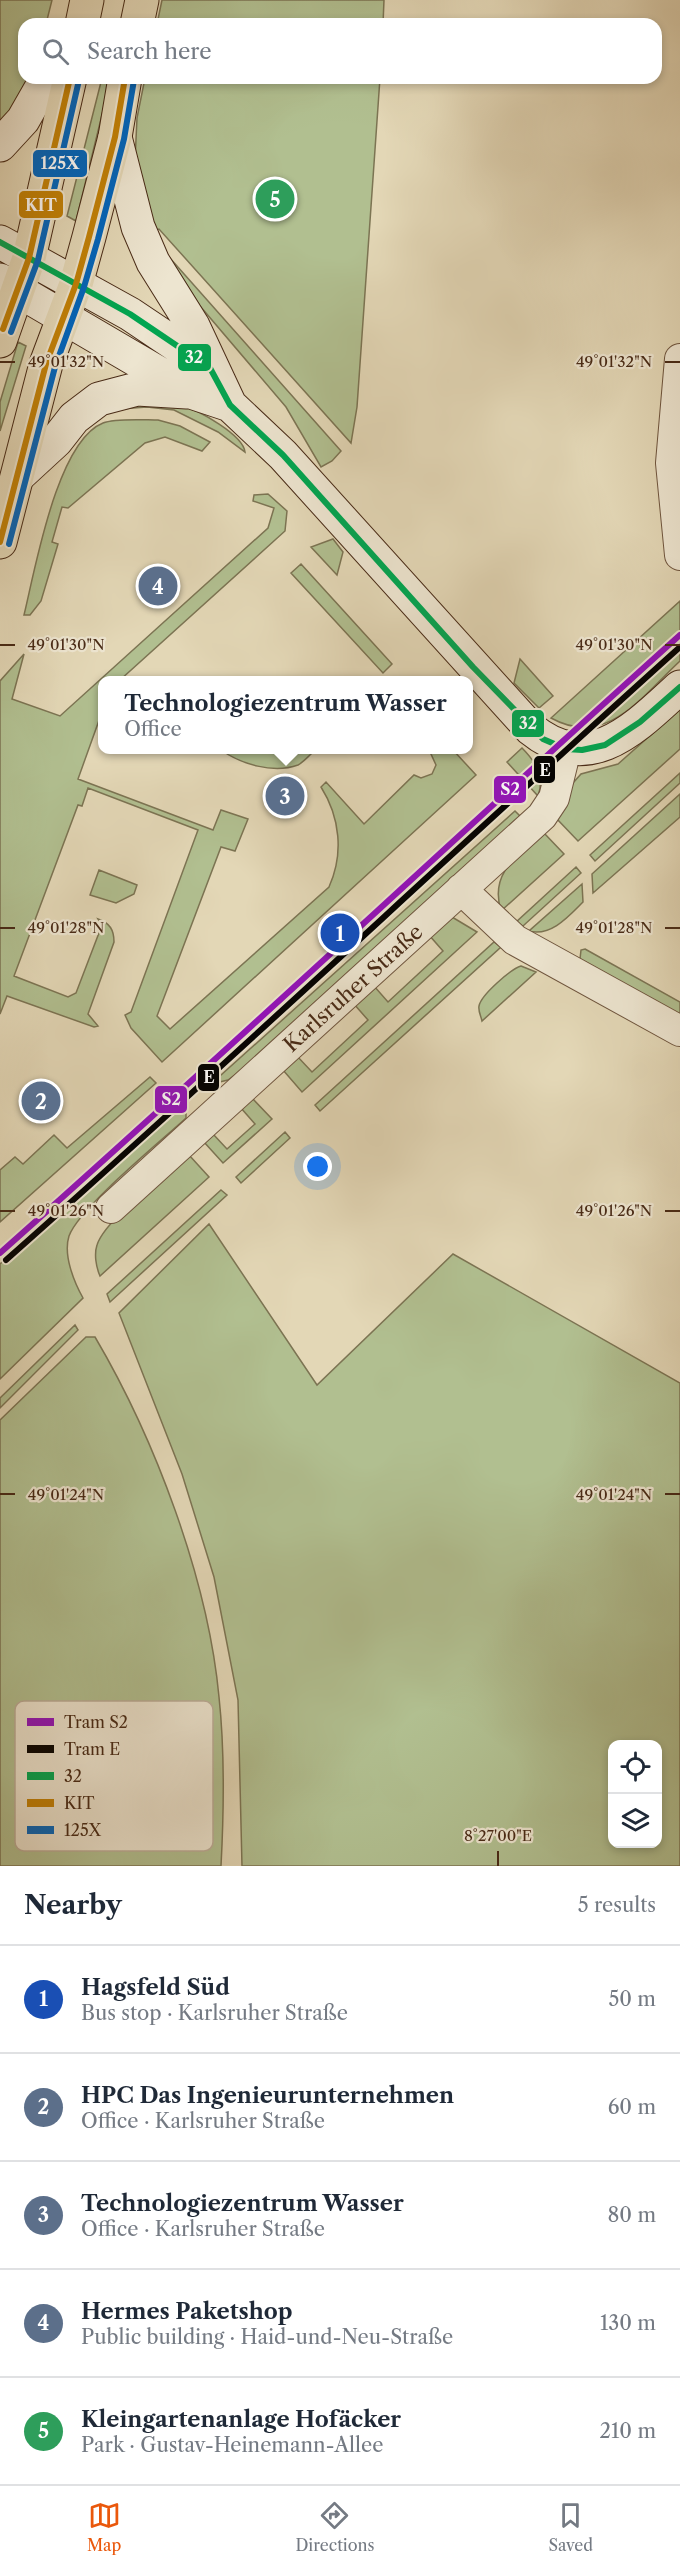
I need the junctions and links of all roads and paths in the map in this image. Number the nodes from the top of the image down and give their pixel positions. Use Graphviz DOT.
graph roads {
  1 [pos="87,0"];
  2 [pos="142,0"];
  3 [pos="83,18"];
  4 [pos="138,18"];
  5 [pos="44,84"];
  6 [pos="69,84"];
  7 [pos="124,84"];
  8 [pos="116,137"];
  9 [pos="0,145"];
  10 [pos="0,242"];
  11 [pos="29,258"];
  12 [pos="76,284"];
  13 [pos="9,285"];
  14 [pos="62,318"];
  15 [pos="0,341"];
  16 [pos="680,359"];
  17 [pos="200,380"];
  18 [pos="18,476"];
  19 [pos="679,537"];
  20 [pos="0,542"];
  21 [pos="680,687"];
  22 [pos="566,750"];
  23 [pos="461,889"];
  24 [pos="680,1031"];
  25 [pos="111,1208"];
  1 -- 3 [label="main road"];
  2 -- 4 [label="main road"];
  5 -- 9 [label="street"];
  6 -- 11 [label="main road"];
  7 -- 8 [label="main road"];
  8 -- 12 [label="main road"];
  8 -- 17 [label="street"];
  10 -- 11 [label="street"];
  11 -- 12 [label="street"];
  11 -- 13 [label="main road"];
  12 -- 14 [label="main road"];
  12 -- 17 [label="street"];
  13 -- 14 [label="street"];
  13 -- 15 [label="main road"];
  14 -- 17 [label="street"];
  14 -- 18 [label="main road"];
  16 -- 19 [label="street"];
  17 -- 18 [label="street"];
  17 -- 22 [label="street"];
  18 -- 20 [label="main road"];
  21 -- 22 [label="street"];
  22 -- 23 [label="street, Karlsruher Straße"];
  23 -- 24 [label="street"];
  23 -- 25 [label="street, Karlsruher Straße"];
}
